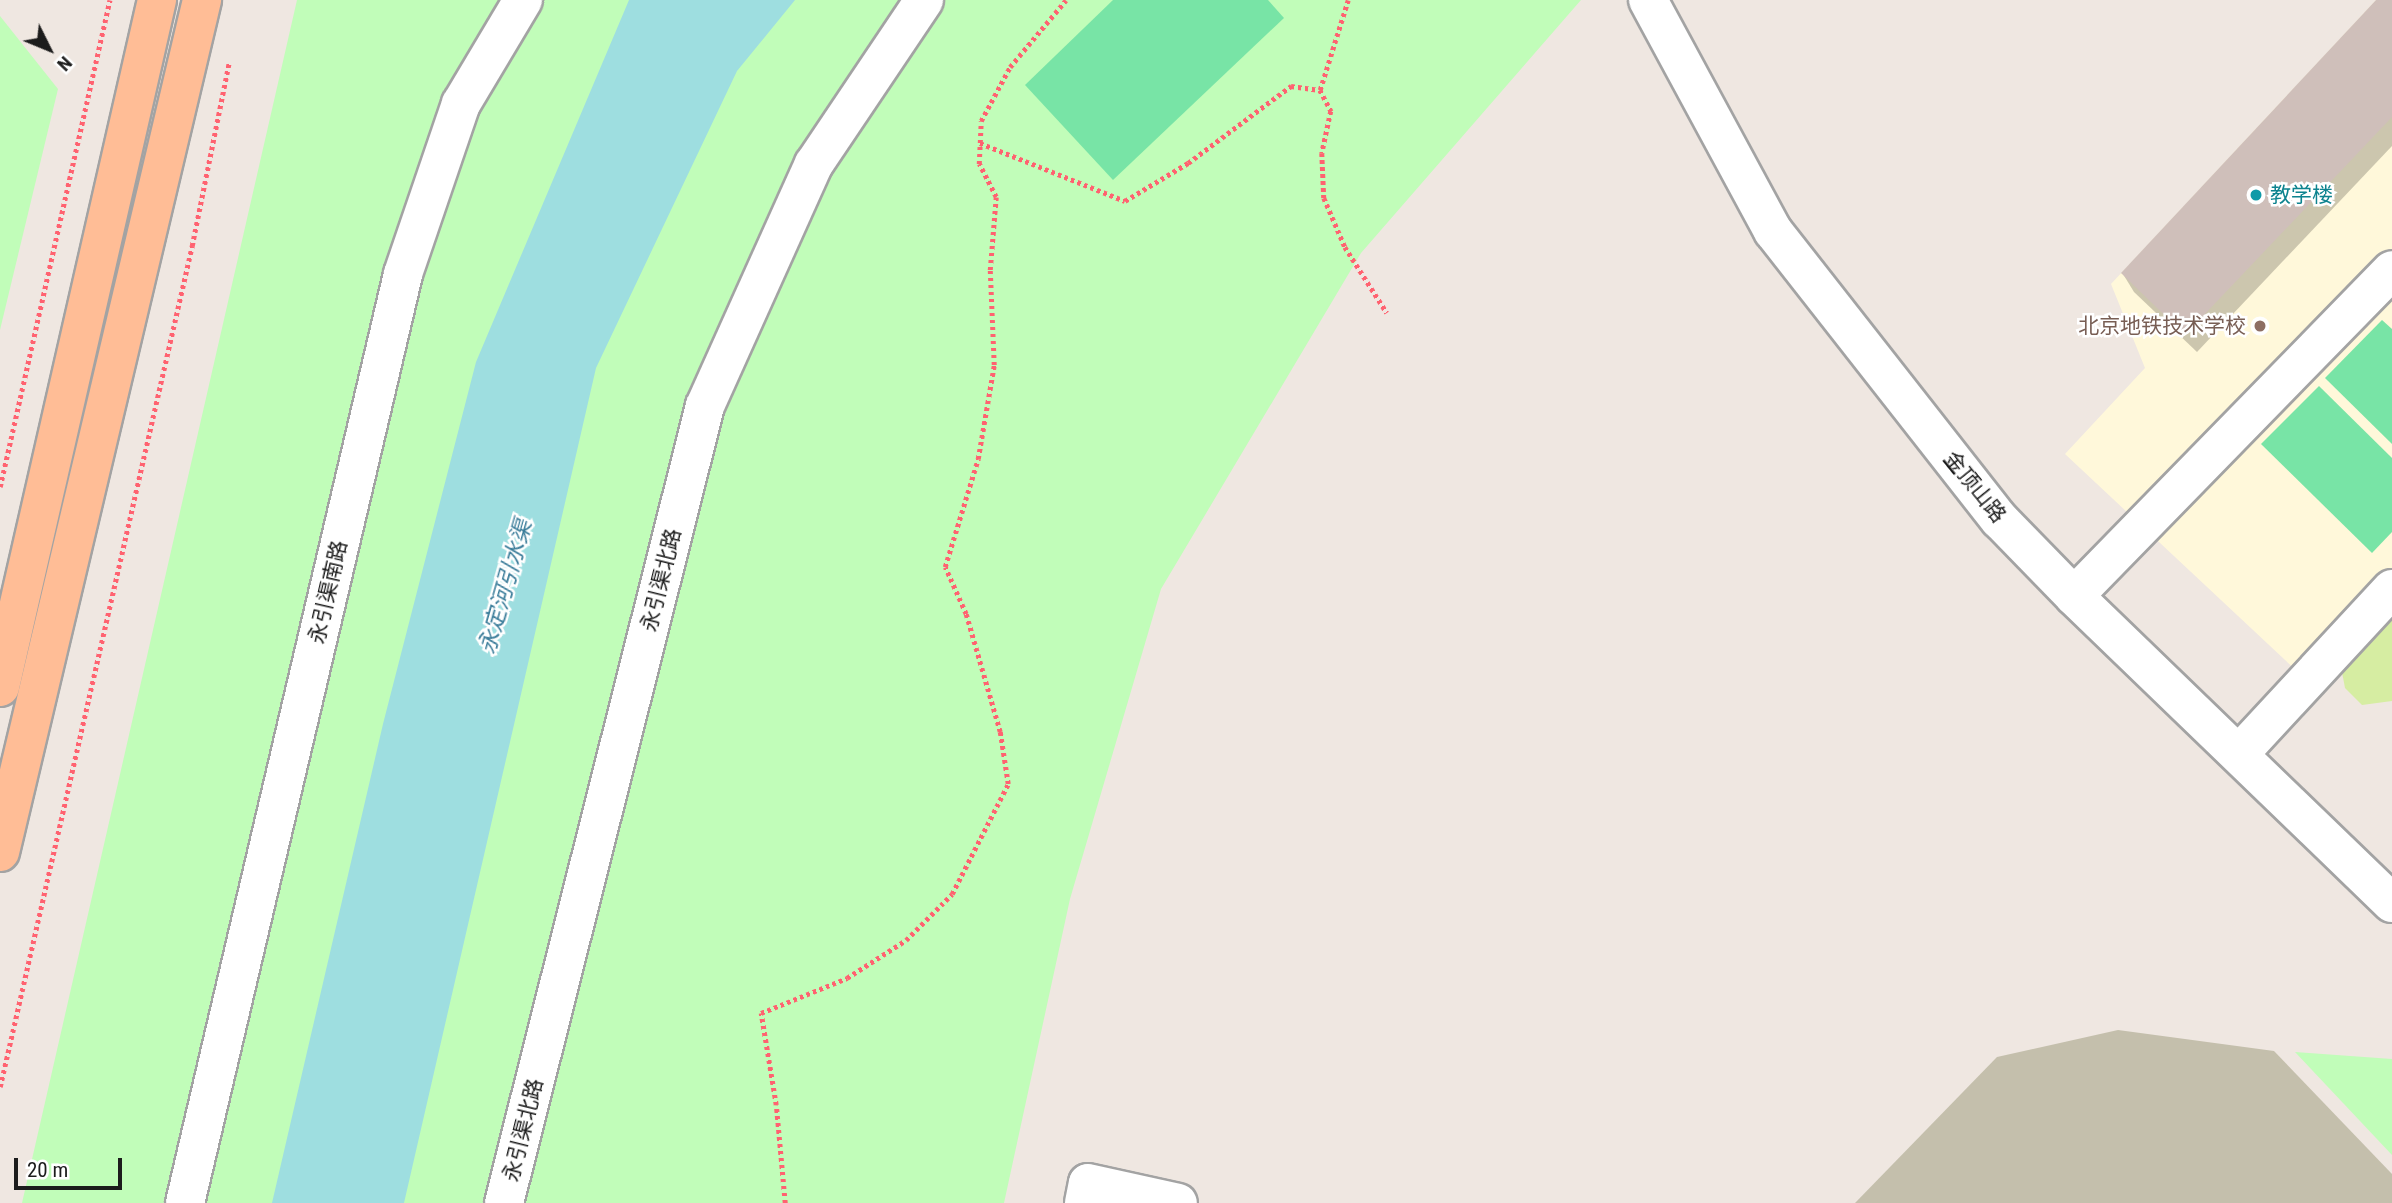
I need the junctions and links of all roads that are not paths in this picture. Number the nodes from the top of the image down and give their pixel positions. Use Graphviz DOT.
graph roads {
  1 [pos="157,0"];
  2 [pos="202,0"];
  3 [pos="523,0"];
  4 [pos="924,0"];
  5 [pos="1648,0"];
  6 [pos="2392,270"];
  7 [pos="2392,589"];
  8 [pos="2074,596"];
  9 [pos="0,687"];
  10 [pos="2239,754"];
  11 [pos="0,852"];
  12 [pos="2392,903"];
  13 [pos="185,1203"];
  14 [pos="504,1203"];
  15 [pos="1084,1203"];
  16 [pos="1178,1203"];
  1 -- 9 [label="main road"];
  2 -- 11 [label="main road"];
  3 -- 13 [label="street, 永引渠南路"];
  4 -- 14 [label="street, 永引渠北路"];
  5 -- 8 [label="street, 金顶山路"];
  6 -- 8 [label="street"];
  7 -- 10 [label="street"];
  8 -- 10 [label="street, 金顶山路"];
  10 -- 12 [label="street, 金顶山路"];
  15 -- 16 [label="street"];
}
